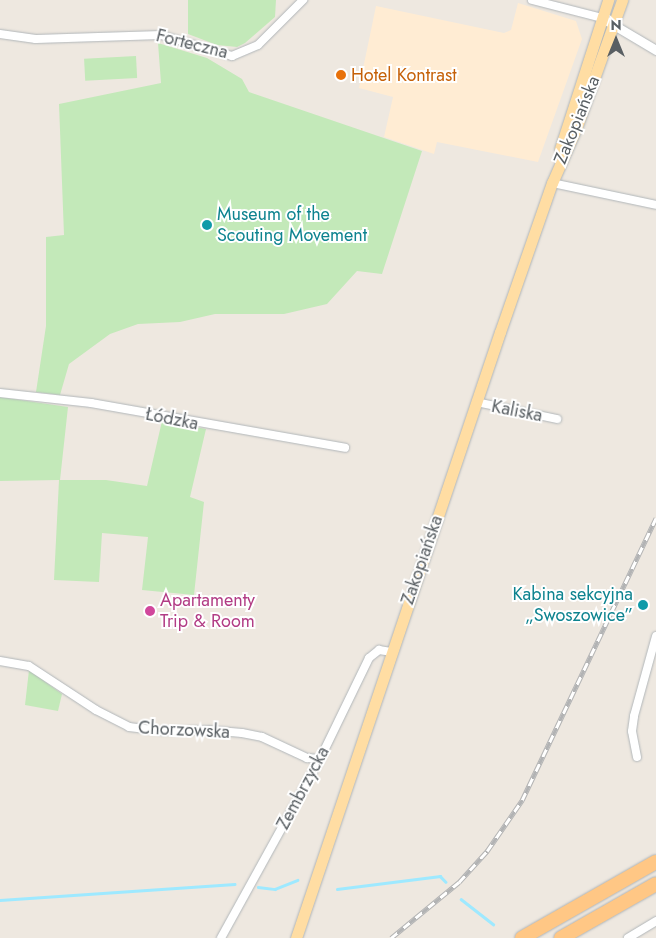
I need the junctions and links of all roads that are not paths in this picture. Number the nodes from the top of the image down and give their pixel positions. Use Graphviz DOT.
graph roads {
  1 [pos="304,0"];
  2 [pos="532,0"];
  3 [pos="608,0"];
  4 [pos="622,0"];
  5 [pos="602,18"];
  6 [pos="613,23"];
  7 [pos="0,34"];
  8 [pos="656,50"];
  9 [pos="552,183"];
  10 [pos="656,205"];
  11 [pos="0,393"];
  12 [pos="476,402"];
  13 [pos="557,419"];
  14 [pos="345,448"];
  15 [pos="656,636"];
  16 [pos="391,652"];
  17 [pos="0,661"];
  18 [pos="637,757"];
  19 [pos="320,759"];
  20 [pos="656,862"];
  21 [pos="656,884"];
  22 [pos="656,921"];
  23 [pos="221,938"];
  24 [pos="296,938"];
  25 [pos="522,938"];
  26 [pos="561,938"];
  27 [pos="628,938"];
  1 -- 7 [label="street, Forteczna"];
  2 -- 5 [label="street"];
  3 -- 5 [label="main road, Zakopiańska"];
  4 -- 6 [label="main road, Zakopiańska"];
  5 -- 6 [label="street"];
  5 -- 9 [label="main road, Zakopiańska"];
  6 -- 8 [label="street"];
  6 -- 9 [label="main road, Zakopiańska"];
  9 -- 10 [label="street"];
  9 -- 12 [label="main road, Zakopiańska"];
  11 -- 14 [label="street, Łódzka"];
  12 -- 13 [label="street, Kaliska"];
  12 -- 16 [label="main road, Zakopiańska"];
  15 -- 18 [label="street"];
  16 -- 19 [label="street, Zembrzycka"];
  16 -- 24 [label="main road, Zakopiańska"];
  17 -- 19 [label="street, Chorzowska"];
  19 -- 23 [label="street, Zembrzycka"];
  20 -- 25 [label="highway"];
  21 -- 26 [label="highway"];
  22 -- 27 [label="street"];
}
